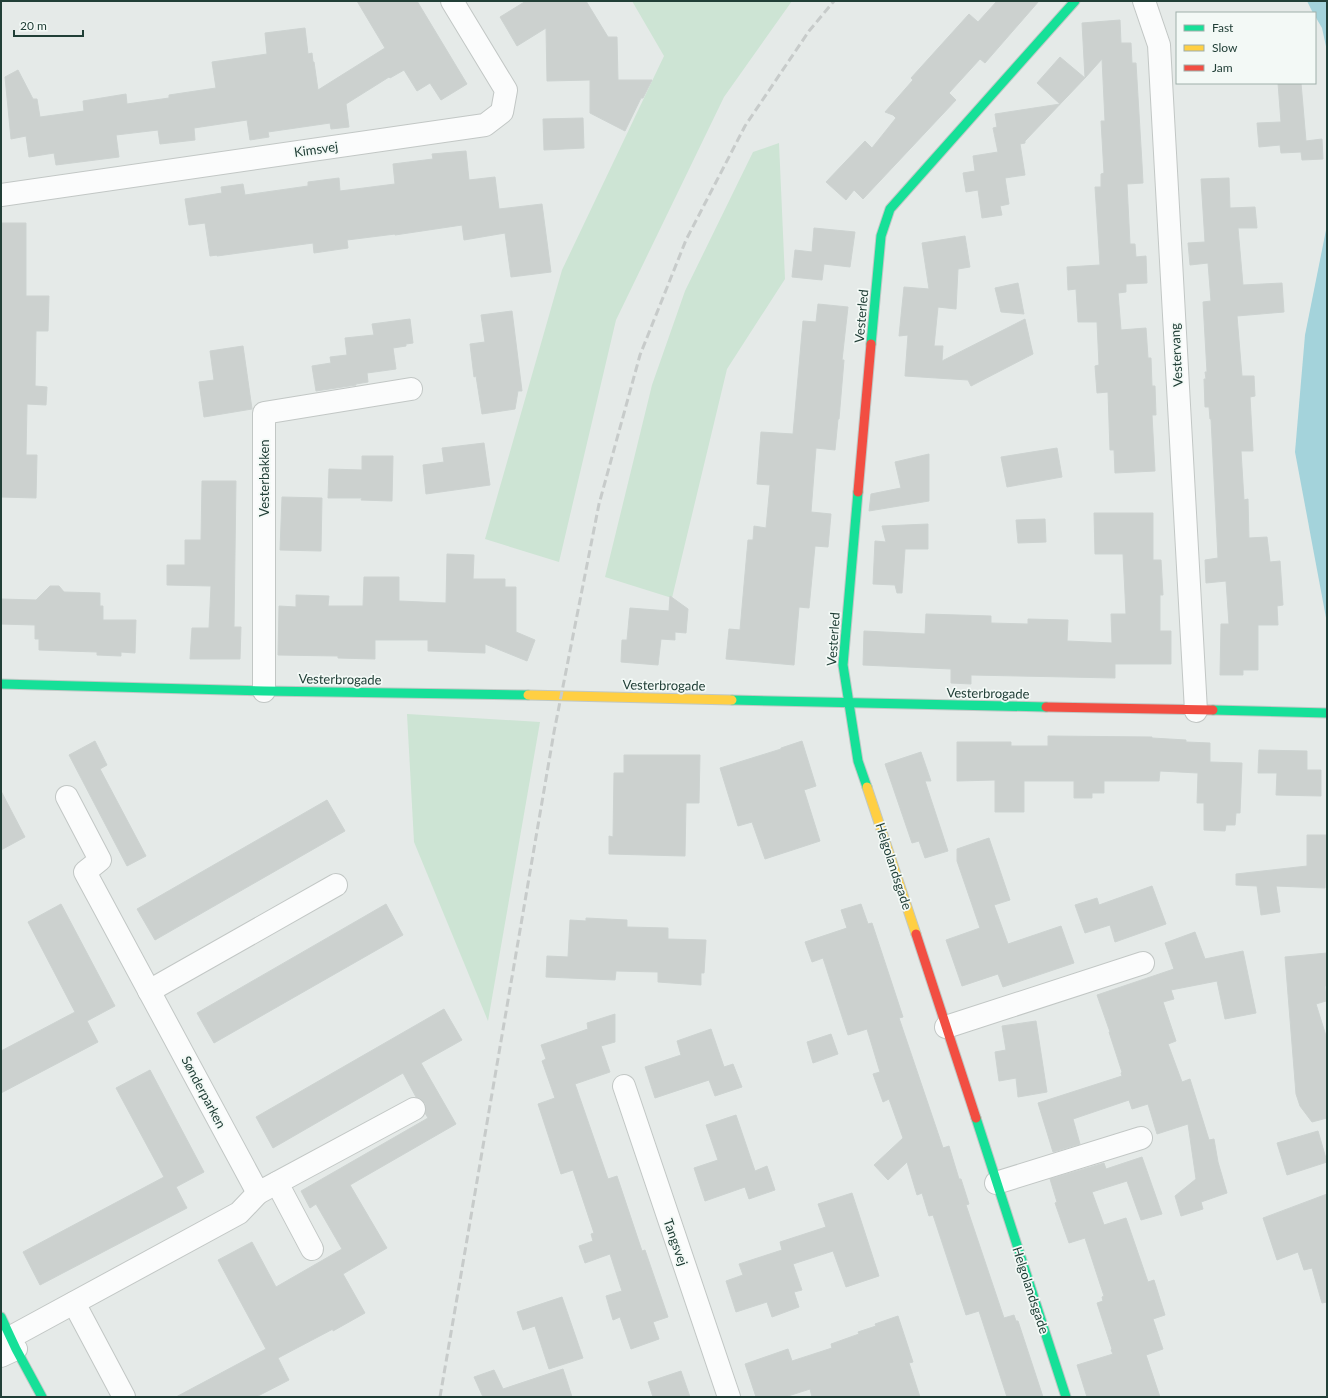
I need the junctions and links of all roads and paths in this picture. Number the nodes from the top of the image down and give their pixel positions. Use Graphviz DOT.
graph roads {
  1 [pos="452,1"];
  2 [pos="1075,1"];
  3 [pos="1144,1"];
  4 [pos="1,195"];
  5 [pos="411,389"];
  6 [pos="1,684"];
  7 [pos="264,691"];
  8 [pos="848,703"];
  9 [pos="1196,711"];
  10 [pos="1327,713"];
  11 [pos="68,797"];
  12 [pos="336,885"];
  13 [pos="1143,963"];
  14 [pos="149,991"];
  15 [pos="946,1027"];
  16 [pos="624,1086"];
  17 [pos="414,1109"];
  18 [pos="1141,1138"];
  19 [pos="996,1183"];
  20 [pos="268,1188"];
  21 [pos="312,1249"];
  22 [pos="74,1303"];
  23 [pos="1,1317"];
  24 [pos="9,1347"];
  25 [pos="42,1397"];
  26 [pos="124,1397"];
  27 [pos="729,1397"];
  28 [pos="1066,1397"];
  1 -- 4 [label="street, Kimsvej"];
  2 -- 8 [label="street, Vesterled"];
  3 -- 9 [label="street, Vestervang"];
  5 -- 7 [label="street, Vesterbakken"];
  6 -- 7 [label="street, Vesterbrogade"];
  7 -- 8 [label="street, Vesterbrogade"];
  8 -- 9 [label="street, Vesterbrogade"];
  8 -- 15 [label="street, Helgolandsgade"];
  9 -- 10 [label="street, Vesterbrogade"];
  11 -- 14 [label="street, Sønderparken"];
  12 -- 14 [label="street"];
  13 -- 15 [label="street"];
  14 -- 20 [label="street, Sønderparken"];
  15 -- 19 [label="street, Helgolandsgade"];
  16 -- 27 [label="street, Tangsvej"];
  17 -- 20 [label="street"];
  18 -- 19 [label="street"];
  19 -- 28 [label="street, Helgolandsgade"];
  20 -- 21 [label="street, Sønderparken"];
  20 -- 22 [label="street"];
  22 -- 24 [label="street"];
  22 -- 26 [label="street"];
  23 -- 24 [label="street"];
  24 -- 25 [label="street"];
}
